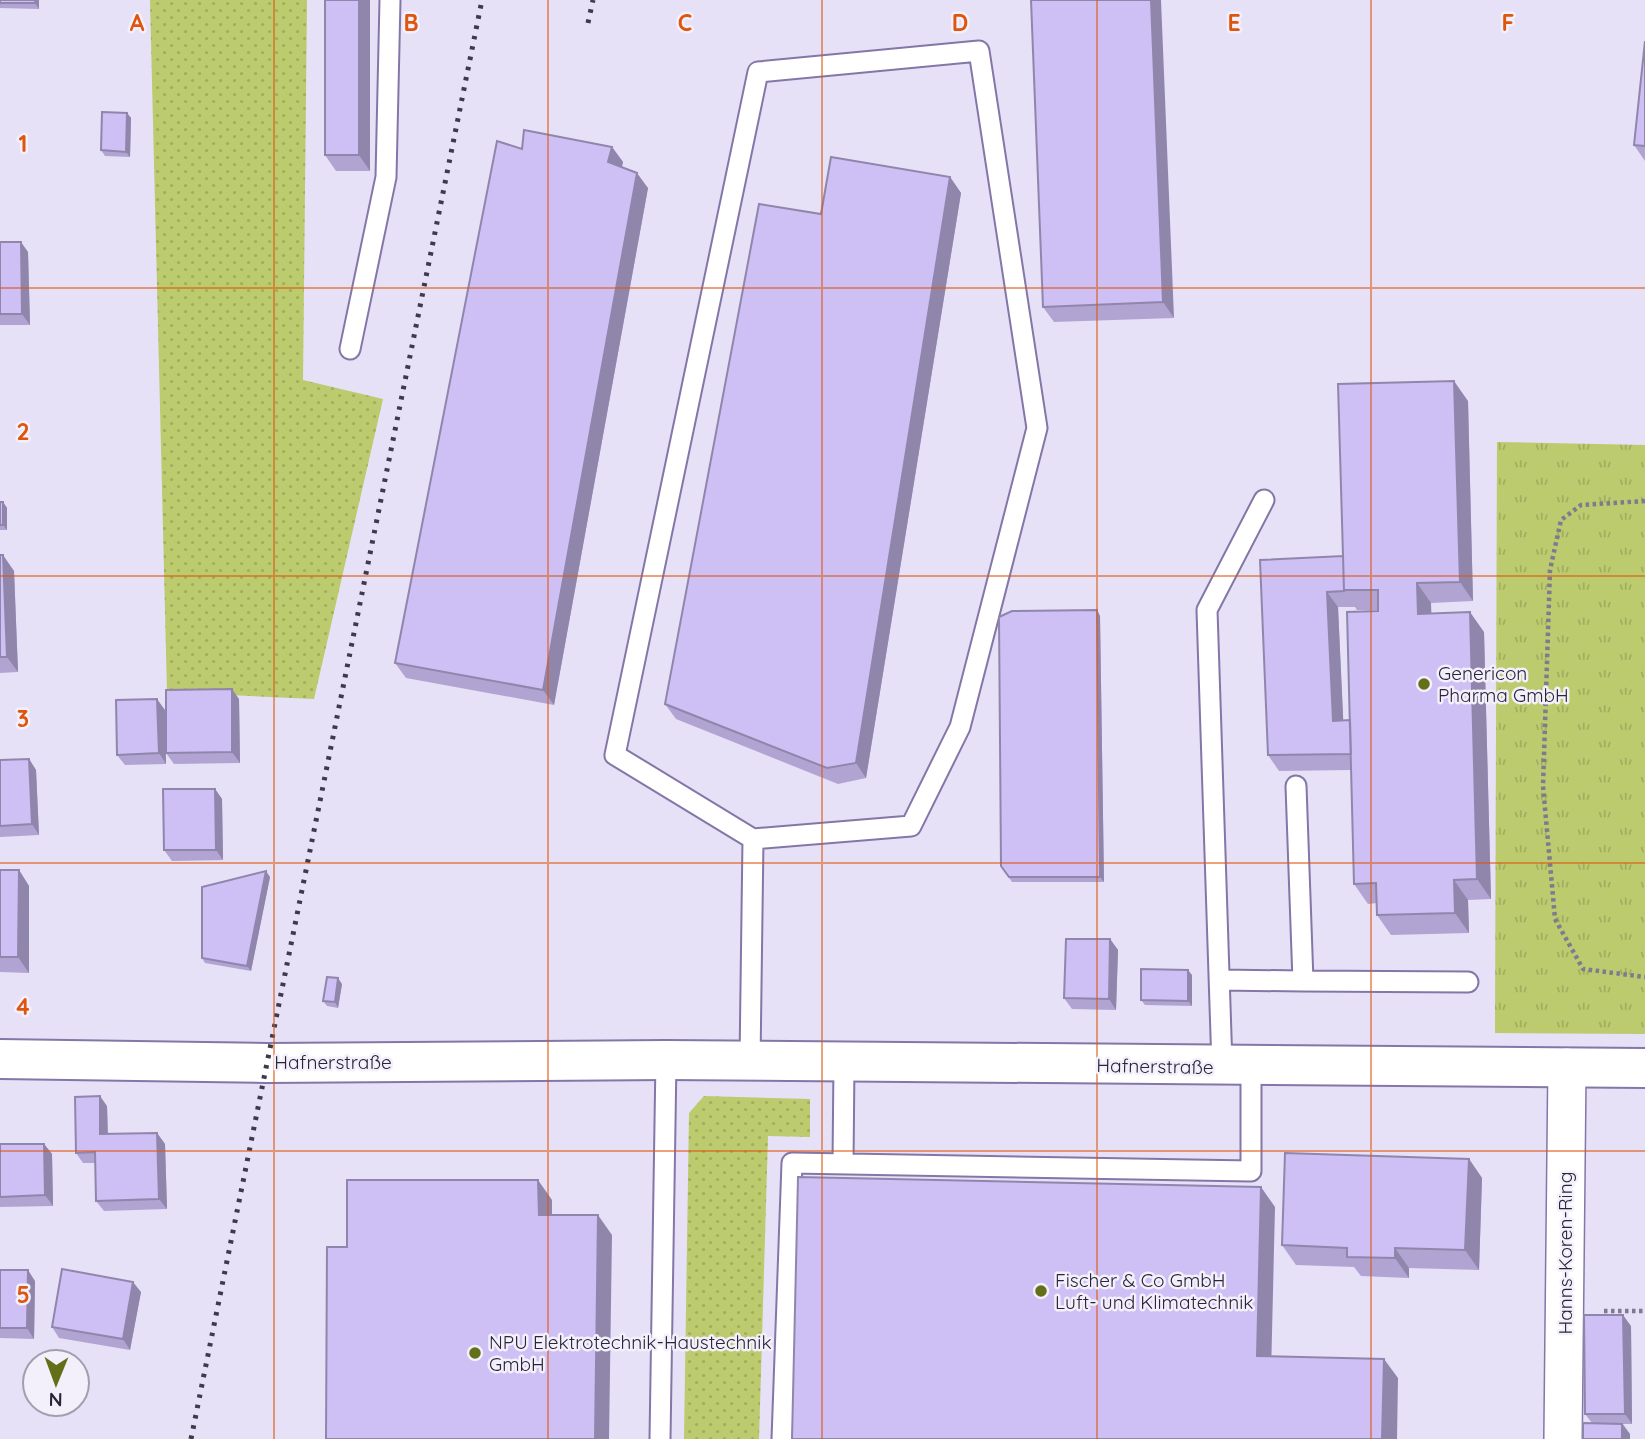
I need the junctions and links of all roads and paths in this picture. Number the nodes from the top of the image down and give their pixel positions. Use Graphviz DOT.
graph roads {
  1 [pos="390,0"];
  2 [pos="351,348"];
  3 [pos="1264,500"];
  4 [pos="1645,501"];
  5 [pos="1296,786"];
  6 [pos="753,839"];
  7 [pos="1645,977"];
  8 [pos="1220,980"];
  9 [pos="1303,981"];
  10 [pos="1468,982"];
  11 [pos="0,1059"];
  12 [pos="666,1060"];
  13 [pos="750,1061"];
  14 [pos="844,1063"];
  15 [pos="1237,1066"];
  16 [pos="1567,1067"];
  17 [pos="1645,1068"];
  18 [pos="843,1164"];
  19 [pos="660,1439"];
  20 [pos="782,1439"];
  21 [pos="1563,1439"];
  1 -- 2 [label="lane"];
  3 -- 8 [label="lane"];
  4 -- 7 [label="path"];
  5 -- 9 [label="lane"];
  6 -- 6 [label="lane"];
  6 -- 13 [label="lane"];
  8 -- 9 [label="lane"];
  8 -- 15 [label="lane"];
  9 -- 10 [label="lane"];
  11 -- 12 [label="street, Hafnerstraße"];
  12 -- 13 [label="street, Hafnerstraße"];
  12 -- 19 [label="lane"];
  13 -- 14 [label="street, Hafnerstraße"];
  14 -- 15 [label="street, Hafnerstraße"];
  14 -- 18 [label="lane"];
  15 -- 16 [label="street, Hafnerstraße"];
  15 -- 18 [label="lane"];
  16 -- 17 [label="street, Hafnerstraße"];
  16 -- 21 [label="street, Hanns-Koren-Ring"];
  18 -- 20 [label="lane"];
}
